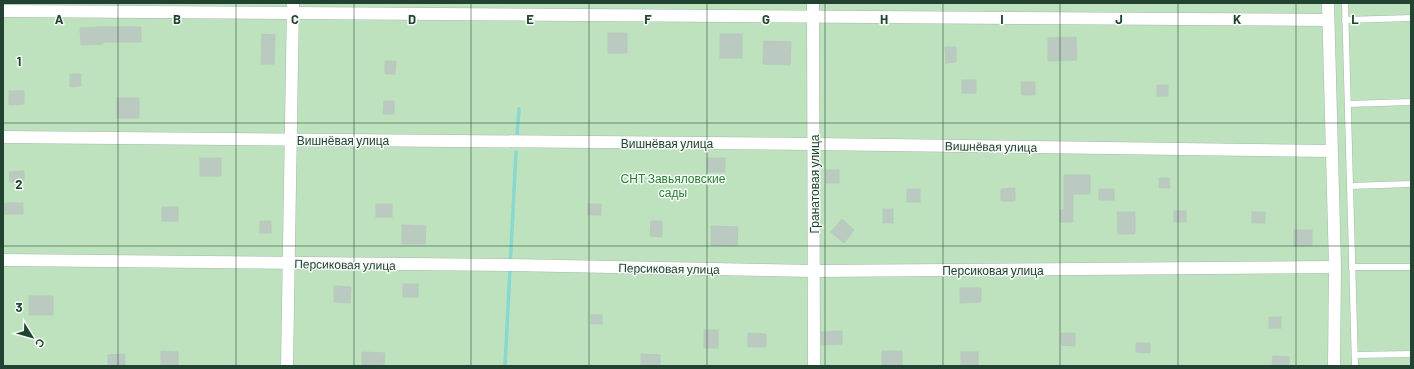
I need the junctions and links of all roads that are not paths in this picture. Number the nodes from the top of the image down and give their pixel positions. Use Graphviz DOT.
graph roads {
  1 [pos="813,3"];
  2 [pos="1328,3"];
  3 [pos="1345,3"];
  4 [pos="293,8"];
  5 [pos="3,11"];
  6 [pos="813,17"];
  7 [pos="1411,18"];
  8 [pos="1328,20"];
  9 [pos="1345,20"];
  10 [pos="1411,102"];
  11 [pos="1348,104"];
  12 [pos="3,137"];
  13 [pos="290,140"];
  14 [pos="814,144"];
  15 [pos="1331,151"];
  16 [pos="1411,184"];
  17 [pos="1350,186"];
  18 [pos="3,260"];
  19 [pos="288,263"];
  20 [pos="1335,267"];
  21 [pos="1352,267"];
  22 [pos="1411,267"];
  23 [pos="814,271"];
  24 [pos="1411,354"];
  25 [pos="1355,355"];
  26 [pos="287,366"];
  27 [pos="814,366"];
  28 [pos="1334,366"];
  29 [pos="1355,366"];
  1 -- 6 [label="street, Гранатовая улица"];
  2 -- 8 [label="street"];
  3 -- 9 [label="lane"];
  4 -- 5 [label="street"];
  4 -- 6 [label="street"];
  4 -- 13 [label="street"];
  6 -- 8 [label="street"];
  6 -- 14 [label="street, Гранатовая улица"];
  7 -- 9 [label="lane"];
  8 -- 15 [label="street"];
  9 -- 11 [label="lane"];
  10 -- 11 [label="lane"];
  11 -- 17 [label="lane"];
  12 -- 13 [label="street, Вишнёвая улица"];
  13 -- 14 [label="street, Вишнёвая улица"];
  13 -- 19 [label="street"];
  14 -- 15 [label="street, Вишнёвая улица"];
  14 -- 23 [label="street, Гранатовая улица"];
  15 -- 20 [label="street"];
  16 -- 17 [label="lane"];
  17 -- 21 [label="lane"];
  18 -- 19 [label="street, Персиковая улица"];
  19 -- 23 [label="street, Персиковая улица"];
  19 -- 26 [label="street"];
  20 -- 23 [label="street, Персиковая улица"];
  20 -- 28 [label="street"];
  21 -- 22 [label="lane"];
  21 -- 25 [label="lane"];
  23 -- 27 [label="street, Гранатовая улица"];
  24 -- 25 [label="lane"];
  25 -- 29 [label="lane"];
}
